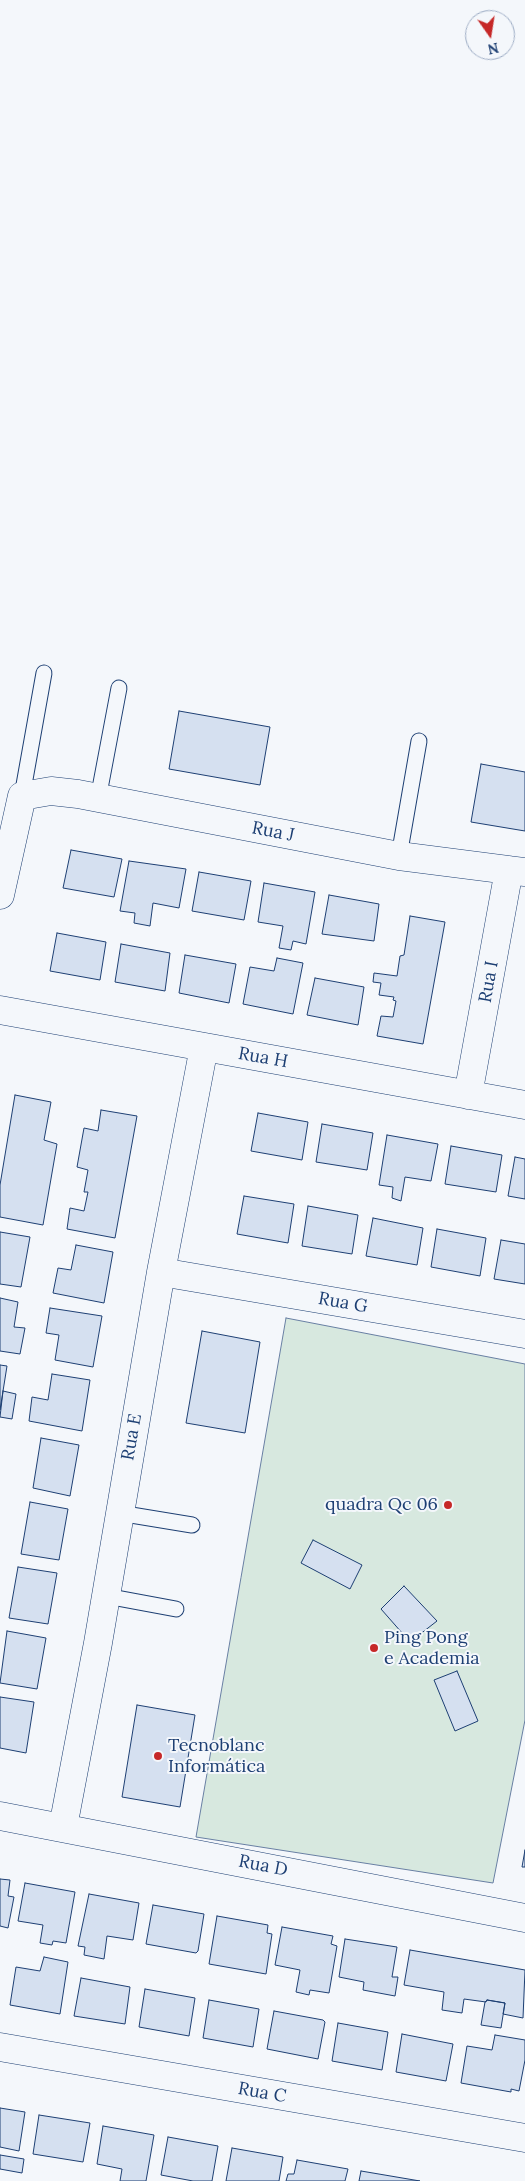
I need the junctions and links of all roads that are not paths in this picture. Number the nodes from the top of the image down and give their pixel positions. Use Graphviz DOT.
graph roads {
  1 [pos="44,673"];
  2 [pos="119,688"];
  3 [pos="419,741"];
  4 [pos="22,796"];
  5 [pos="98,799"];
  6 [pos="399,856"];
  7 [pos="517,871"];
  8 [pos="0,895"];
  9 [pos="0,1010"];
  10 [pos="204,1047"];
  11 [pos="468,1095"];
  12 [pos="525,1105"];
  13 [pos="160,1272"];
  14 [pos="525,1334"];
  15 [pos="119,1513"];
  16 [pos="192,1526"];
  17 [pos="106,1596"];
  18 [pos="176,1609"];
  19 [pos="0,1816"];
  20 [pos="63,1827"];
  21 [pos="525,1918"];
  22 [pos="0,2048"];
  23 [pos="525,2138"];
  1 -- 4 [label="lane"];
  2 -- 5 [label="lane"];
  3 -- 6 [label="lane"];
  4 -- 5 [label="street, Rua J"];
  4 -- 8 [label="street"];
  5 -- 6 [label="street, Rua J"];
  6 -- 7 [label="street, Rua J"];
  7 -- 11 [label="street, Rua I"];
  9 -- 10 [label="street, Rua H"];
  10 -- 11 [label="street, Rua H"];
  10 -- 13 [label="street, Rua E"];
  11 -- 12 [label="street, Rua H"];
  13 -- 14 [label="street, Rua G"];
  13 -- 15 [label="street, Rua E"];
  15 -- 16 [label="lane"];
  15 -- 17 [label="street, Rua E"];
  17 -- 18 [label="lane"];
  17 -- 20 [label="street, Rua E"];
  19 -- 20 [label="street, Rua D"];
  20 -- 21 [label="street, Rua D"];
  22 -- 23 [label="street, Rua C"];
}
